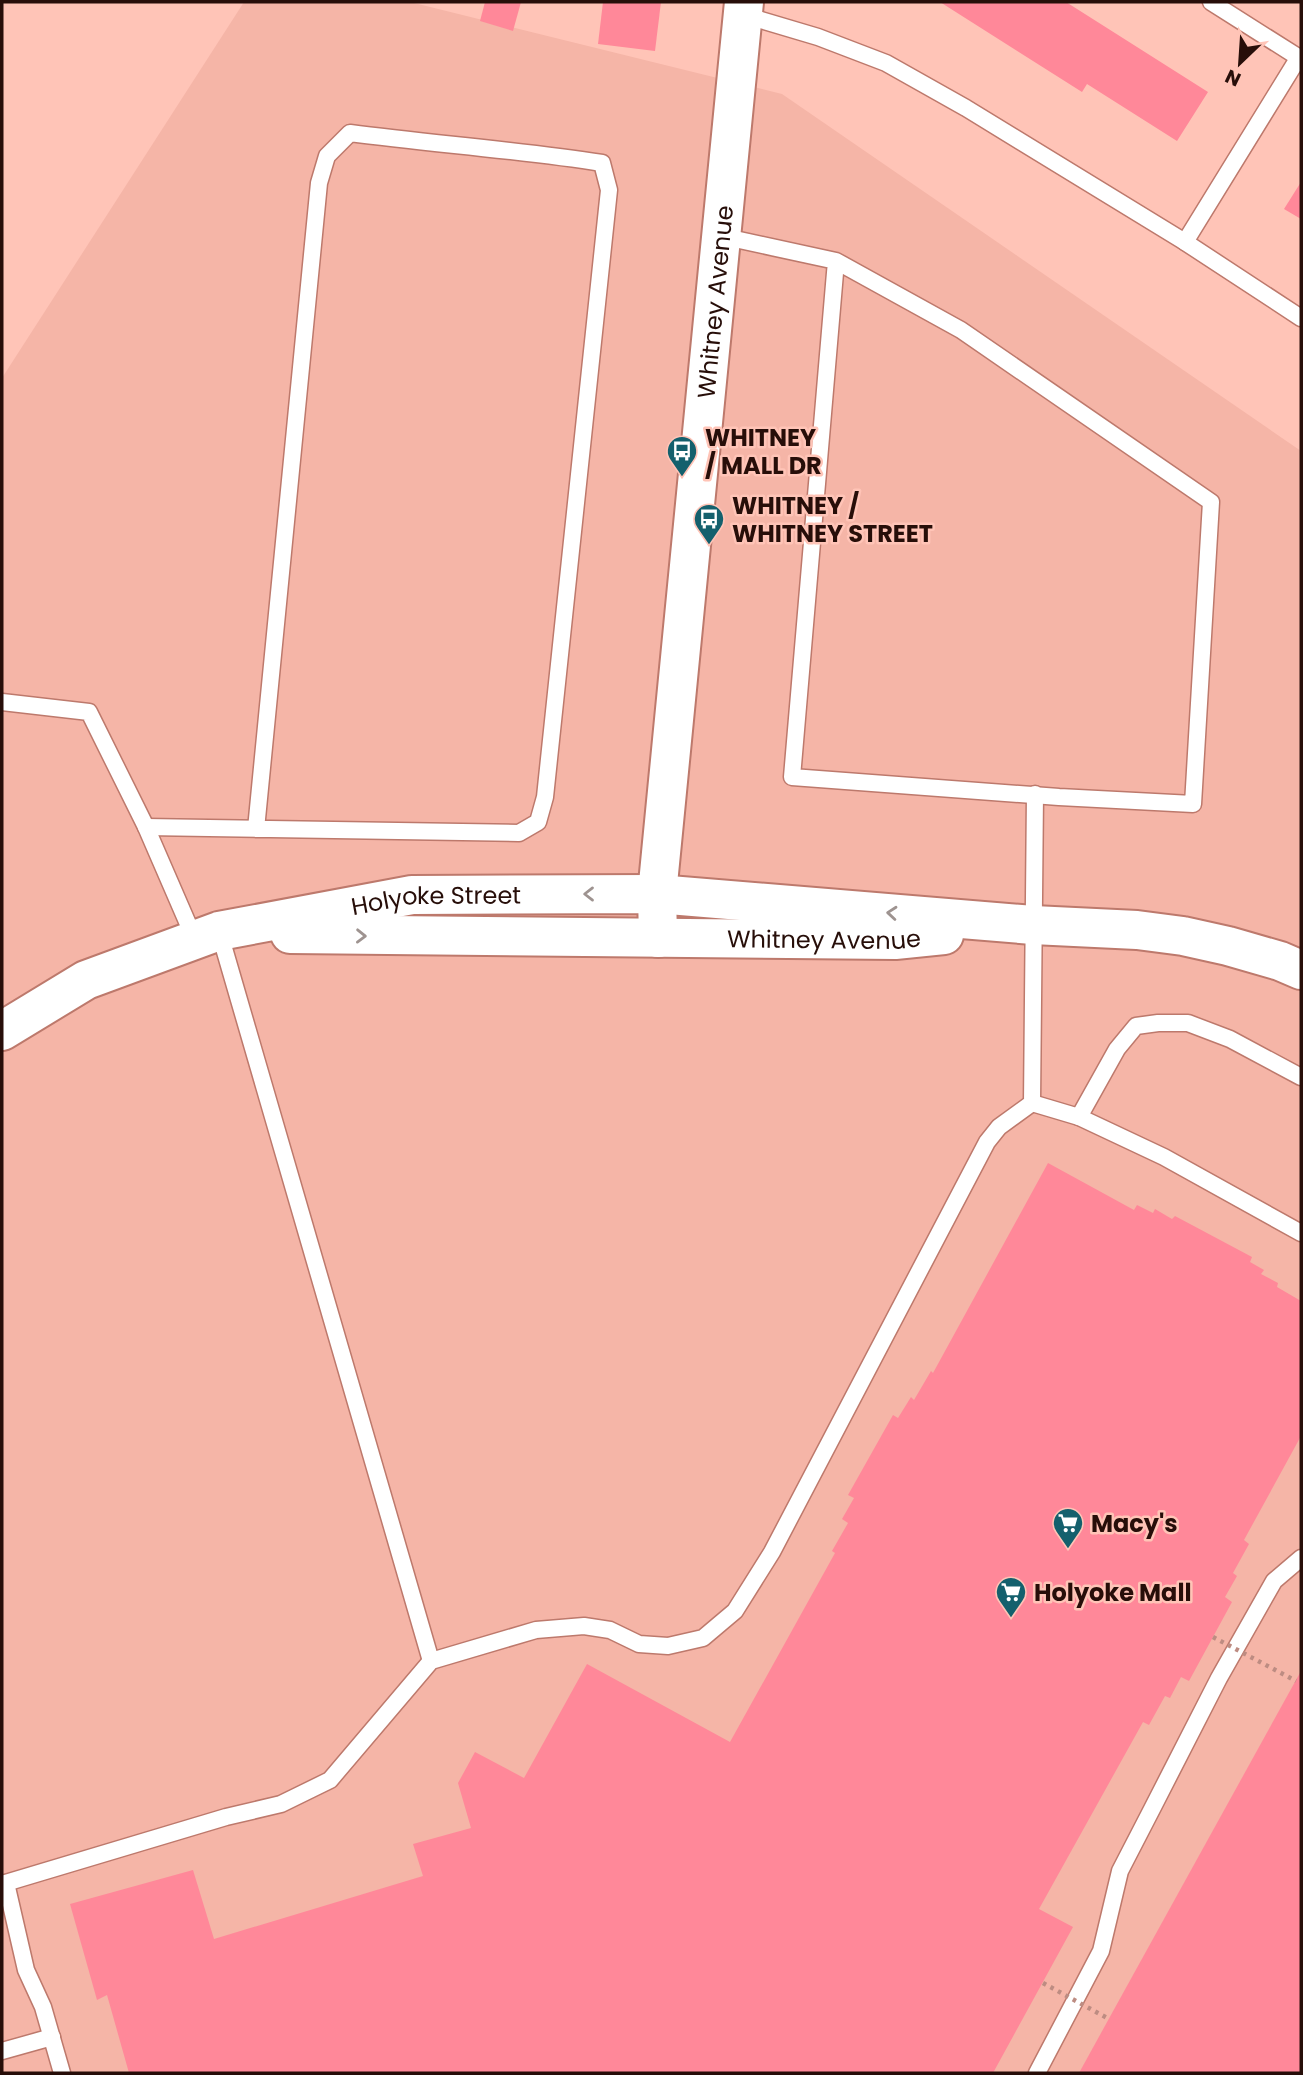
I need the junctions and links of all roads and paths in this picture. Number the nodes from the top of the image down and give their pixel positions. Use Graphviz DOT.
graph roads {
  1 [pos="1212,2"];
  2 [pos="743,8"];
  3 [pos="1300,58"];
  4 [pos="720,236"];
  5 [pos="1185,242"];
  6 [pos="836,261"];
  7 [pos="1301,318"];
  8 [pos="2,702"];
  9 [pos="1035,794"];
  10 [pos="146,827"];
  11 [pos="256,829"];
  12 [pos="657,894"];
  13 [pos="1033,925"];
  14 [pos="207,936"];
  15 [pos="658,938"];
  16 [pos="1301,970"];
  17 [pos="2,1031"];
  18 [pos="1301,1077"];
  19 [pos="1032,1103"];
  20 [pos="1079,1117"];
  21 [pos="1301,1233"];
  22 [pos="1301,1558"];
  23 [pos="1213,1637"];
  24 [pos="432,1661"];
  25 [pos="1296,1681"];
  26 [pos="4,1884"];
  27 [pos="1043,1983"];
  28 [pos="1109,2019"];
  29 [pos="52,2037"];
  30 [pos="2,2051"];
  31 [pos="62,2073"];
  32 [pos="1037,2073"];
  1 -- 3 [label="lane"];
  2 -- 4 [label="main road, Whitney Avenue"];
  2 -- 5 [label="lane"];
  3 -- 5 [label="lane"];
  4 -- 6 [label="lane"];
  4 -- 12 [label="main road, Whitney Avenue"];
  5 -- 7 [label="lane"];
  6 -- 9 [label="lane"];
  6 -- 9 [label="lane"];
  8 -- 10 [label="lane"];
  9 -- 13 [label="lane"];
  10 -- 11 [label="lane"];
  10 -- 14 [label="lane"];
  11 -- 11 [label="lane"];
  13 -- 12 [label="main road, Whitney Avenue, one-way"];
  12 -- 14 [label="main road, Holyoke Street, one-way"];
  12 -- 15 [label="main road, Whitney Avenue"];
  13 -- 15 [label="main road, Whitney Avenue"];
  13 -- 16 [label="main road, Whitney Avenue"];
  13 -- 19 [label="lane"];
  14 -- 15 [label="main road, Holyoke Street, one-way"];
  14 -- 17 [label="main road, Holyoke Street"];
  14 -- 24 [label="lane"];
  18 -- 20 [label="lane"];
  19 -- 20 [label="lane"];
  19 -- 24 [label="lane"];
  20 -- 21 [label="lane"];
  22 -- 32 [label="lane"];
  23 -- 25 [label="path, bridge"];
  24 -- 26 [label="lane"];
  26 -- 29 [label="lane"];
  27 -- 28 [label="path, bridge"];
  29 -- 30 [label="lane"];
  29 -- 31 [label="lane"];
}
